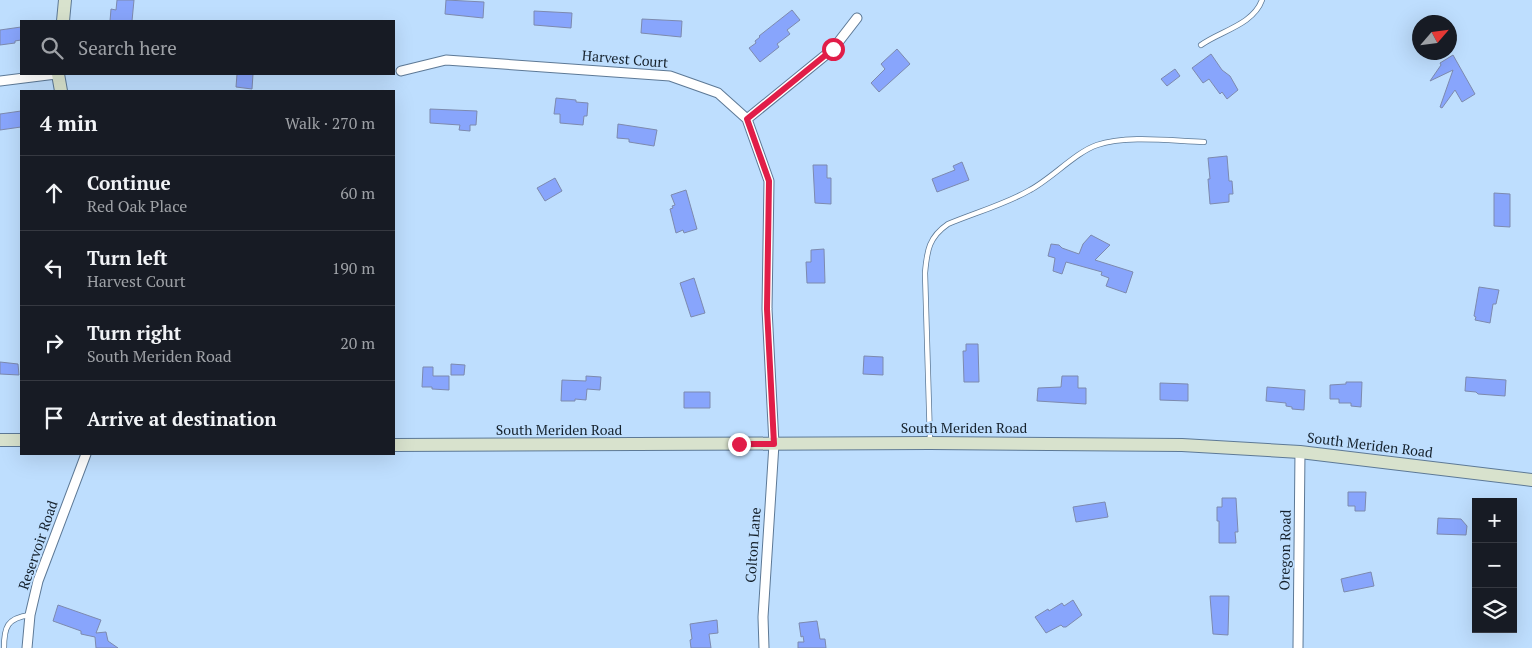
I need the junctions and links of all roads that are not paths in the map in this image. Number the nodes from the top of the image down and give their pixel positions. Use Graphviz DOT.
graph roads {
  1 [pos="65,0"];
  2 [pos="1262,0"];
  3 [pos="857,18"];
  4 [pos="63,20"];
  5 [pos="1201,45"];
  6 [pos="401,70"];
  7 [pos="49,75"];
  8 [pos="57,75"];
  9 [pos="0,81"];
  10 [pos="61,90"];
  11 [pos="747,119"];
  12 [pos="1204,142"];
  13 [pos="0,440"];
  14 [pos="20,440"];
  15 [pos="930,443"];
  16 [pos="774,444"];
  17 [pos="395,445"];
  18 [pos="1300,452"];
  19 [pos="86,455"];
  20 [pos="1532,480"];
  21 [pos="30,615"];
  22 [pos="4,648"];
  23 [pos="27,648"];
  24 [pos="764,648"];
  25 [pos="1298,648"];
  1 -- 4 [label="main road"];
  2 -- 5 [label="lane"];
  3 -- 11 [label="street"];
  6 -- 11 [label="street, Harvest Court"];
  7 -- 9 [label="street"];
  8 -- 10 [label="main road"];
  11 -- 16 [label="street, Harvest Court"];
  12 -- 15 [label="lane"];
  13 -- 14 [label="main road"];
  15 -- 16 [label="main road, South Meriden Road"];
  15 -- 18 [label="main road, South Meriden Road"];
  16 -- 17 [label="main road, South Meriden Road"];
  16 -- 24 [label="street, Colton Lane"];
  18 -- 20 [label="main road, South Meriden Road"];
  18 -- 25 [label="street, Oregon Road"];
  19 -- 21 [label="street, Reservoir Road"];
  21 -- 22 [label="lane"];
  21 -- 23 [label="street, Reservoir Road"];
}
